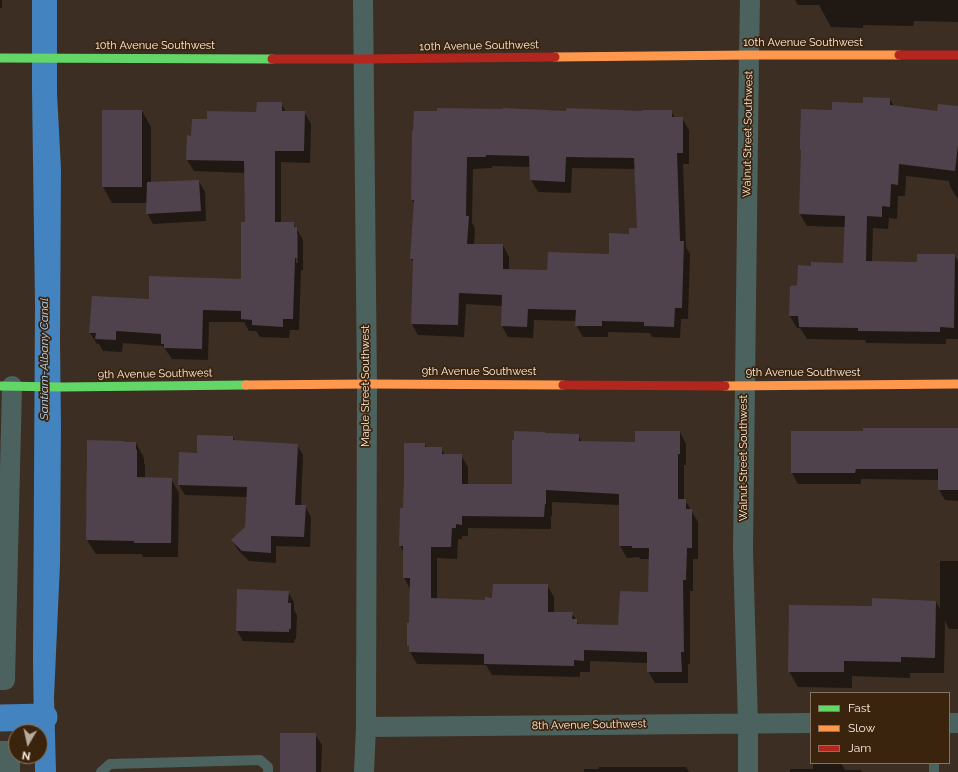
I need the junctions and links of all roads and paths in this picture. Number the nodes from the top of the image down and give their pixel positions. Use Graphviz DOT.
graph roads {
  1 [pos="363,0"];
  2 [pos="750,0"];
  3 [pos="749,55"];
  4 [pos="958,55"];
  5 [pos="0,58"];
  6 [pos="364,59"];
  7 [pos="367,384"];
  8 [pos="958,384"];
  9 [pos="13,386"];
  10 [pos="744,386"];
  11 [pos="2,680"];
  12 [pos="748,723"];
  13 [pos="810,723"];
  14 [pos="366,727"];
  15 [pos="5,751"];
  16 [pos="10,772"];
  17 [pos="102,772"];
  18 [pos="268,772"];
  19 [pos="364,772"];
  20 [pos="748,772"];
  1 -- 6 [label="street, Maple Street Southwest"];
  2 -- 3 [label="street, Walnut Street Southwest"];
  3 -- 4 [label="street, 10th Avenue Southwest"];
  3 -- 6 [label="street, 10th Avenue Southwest"];
  3 -- 10 [label="street, Walnut Street Southwest"];
  5 -- 6 [label="street, 10th Avenue Southwest"];
  6 -- 7 [label="street, Maple Street Southwest"];
  7 -- 9 [label="street, 9th Avenue Southwest"];
  7 -- 10 [label="street, 9th Avenue Southwest"];
  7 -- 14 [label="street, Maple Street Southwest"];
  8 -- 10 [label="street, 9th Avenue Southwest"];
  9 -- 11 [label="street"];
  10 -- 12 [label="street, Walnut Street Southwest"];
  12 -- 13 [label="street, 8th Avenue Southwest"];
  12 -- 14 [label="street, 8th Avenue Southwest"];
  12 -- 20 [label="street, Walnut Street Southwest"];
  14 -- 19 [label="street, Maple Street Southwest"];
  15 -- 16 [label="street"];
  17 -- 18 [label="lane"];
}
